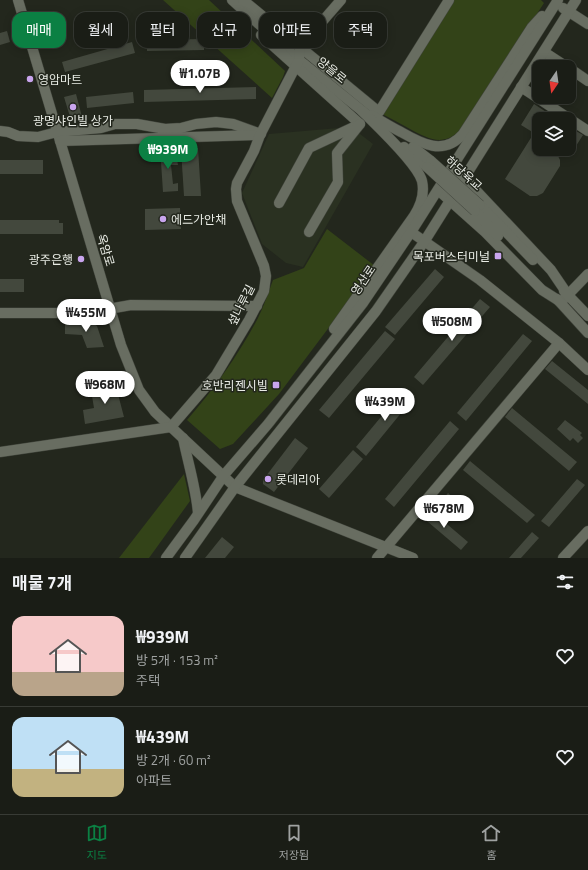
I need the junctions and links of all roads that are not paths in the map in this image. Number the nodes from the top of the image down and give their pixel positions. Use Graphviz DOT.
graph roads {
  1 [pos="18,0"];
  2 [pos="225,0"];
  3 [pos="232,0"];
  4 [pos="243,0"];
  5 [pos="341,0"];
  6 [pos="449,0"];
  7 [pos="576,0"];
  8 [pos="556,1"];
  9 [pos="569,12"];
  10 [pos="259,13"];
  11 [pos="326,17"];
  12 [pos="588,24"];
  13 [pos="300,48"];
  14 [pos="301,48"];
  15 [pos="544,52"];
  16 [pos="556,60"];
  17 [pos="297,63"];
  18 [pos="576,73"];
  19 [pos="588,81"];
  20 [pos="521,87"];
  21 [pos="362,111"];
  22 [pos="360,124"];
  23 [pos="0,131"];
  24 [pos="588,131"];
  25 [pos="260,135"];
  26 [pos="58,136"];
  27 [pos="429,164"];
  28 [pos="453,166"];
  29 [pos="465,178"];
  30 [pos="438,190"];
  31 [pos="450,201"];
  32 [pos="279,203"];
  33 [pos="478,208"];
  34 [pos="309,232"];
  35 [pos="411,232"];
  36 [pos="424,242"];
  37 [pos="588,274"];
  38 [pos="568,295"];
  39 [pos="560,302"];
  40 [pos="257,306"];
  41 [pos="110,310"];
  42 [pos="0,313"];
  43 [pos="588,316"];
  44 [pos="588,333"];
  45 [pos="559,343"];
  46 [pos="588,370"];
  47 [pos="268,424"];
  48 [pos="171,427"];
  49 [pos="183,438"];
  50 [pos="0,452"];
  51 [pos="224,475"];
  52 [pos="235,487"];
  53 [pos="198,513"];
  54 [pos="588,531"];
  55 [pos="387,547"];
  56 [pos="166,558"];
  57 [pos="185,558"];
  58 [pos="377,558"];
  59 [pos="413,558"];
  60 [pos="563,558"];
  1 -- 26 [label="street, 옥암로"];
  2 -- 17 [label="street"];
  3 -- 17 [label="street, 양을로"];
  4 -- 10 [label="street"];
  5 -- 11 [label="street"];
  6 -- 14 [label="street"];
  7 -- 9 [label="street"];
  8 -- 9 [label="street"];
  8 -- 21 [label="street"];
  8 -- 28 [label="street, 영산로"];
  9 -- 12 [label="street"];
  9 -- 15 [label="street"];
  13 -- 17 [label="street"];
  15 -- 16 [label="street"];
  15 -- 20 [label="street"];
  17 -- 21 [label="street, 양을로"];
  17 -- 22 [label="street"];
  17 -- 25 [label="street, 섶나루길"];
  18 -- 19 [label="street"];
  20 -- 24 [label="street"];
  20 -- 29 [label="street"];
  21 -- 27 [label="street, 양을로"];
  21 -- 47 [label="street"];
  22 -- 32 [label="street"];
  22 -- 34 [label="street"];
  23 -- 26 [label="street"];
  25 -- 26 [label="street"];
  25 -- 26 [label="street"];
  25 -- 40 [label="street, 섶나루길"];
  26 -- 41 [label="street, 옥암로"];
  27 -- 33 [label="street, 하당육교, bridge"];
  28 -- 29 [label="street"];
  28 -- 30 [label="street, 영산로"];
  29 -- 31 [label="street"];
  29 -- 38 [label="street"];
  30 -- 31 [label="street"];
  30 -- 35 [label="street, 영산로"];
  31 -- 36 [label="street"];
  31 -- 39 [label="street"];
  33 -- 38 [label="street"];
  33 -- 39 [label="street"];
  35 -- 36 [label="street"];
  35 -- 47 [label="street, 영산로"];
  36 -- 45 [label="street"];
  36 -- 52 [label="street"];
  37 -- 38 [label="street"];
  38 -- 39 [label="street"];
  38 -- 43 [label="street"];
  39 -- 44 [label="street"];
  40 -- 41 [label="street"];
  40 -- 48 [label="street, 섶나루길"];
  41 -- 42 [label="street"];
  41 -- 48 [label="street, 옥암로"];
  45 -- 46 [label="street"];
  45 -- 55 [label="street"];
  47 -- 51 [label="street, 영산로"];
  48 -- 49 [label="street, 옥암로"];
  48 -- 50 [label="street"];
  49 -- 51 [label="street, 옥암로"];
  49 -- 53 [label="street"];
  51 -- 52 [label="street, 옥암로"];
  51 -- 53 [label="street, 영산로"];
  52 -- 55 [label="street"];
  52 -- 57 [label="street"];
  53 -- 56 [label="street, 영산로"];
  54 -- 60 [label="street"];
  55 -- 58 [label="street"];
  55 -- 59 [label="street"];
}
